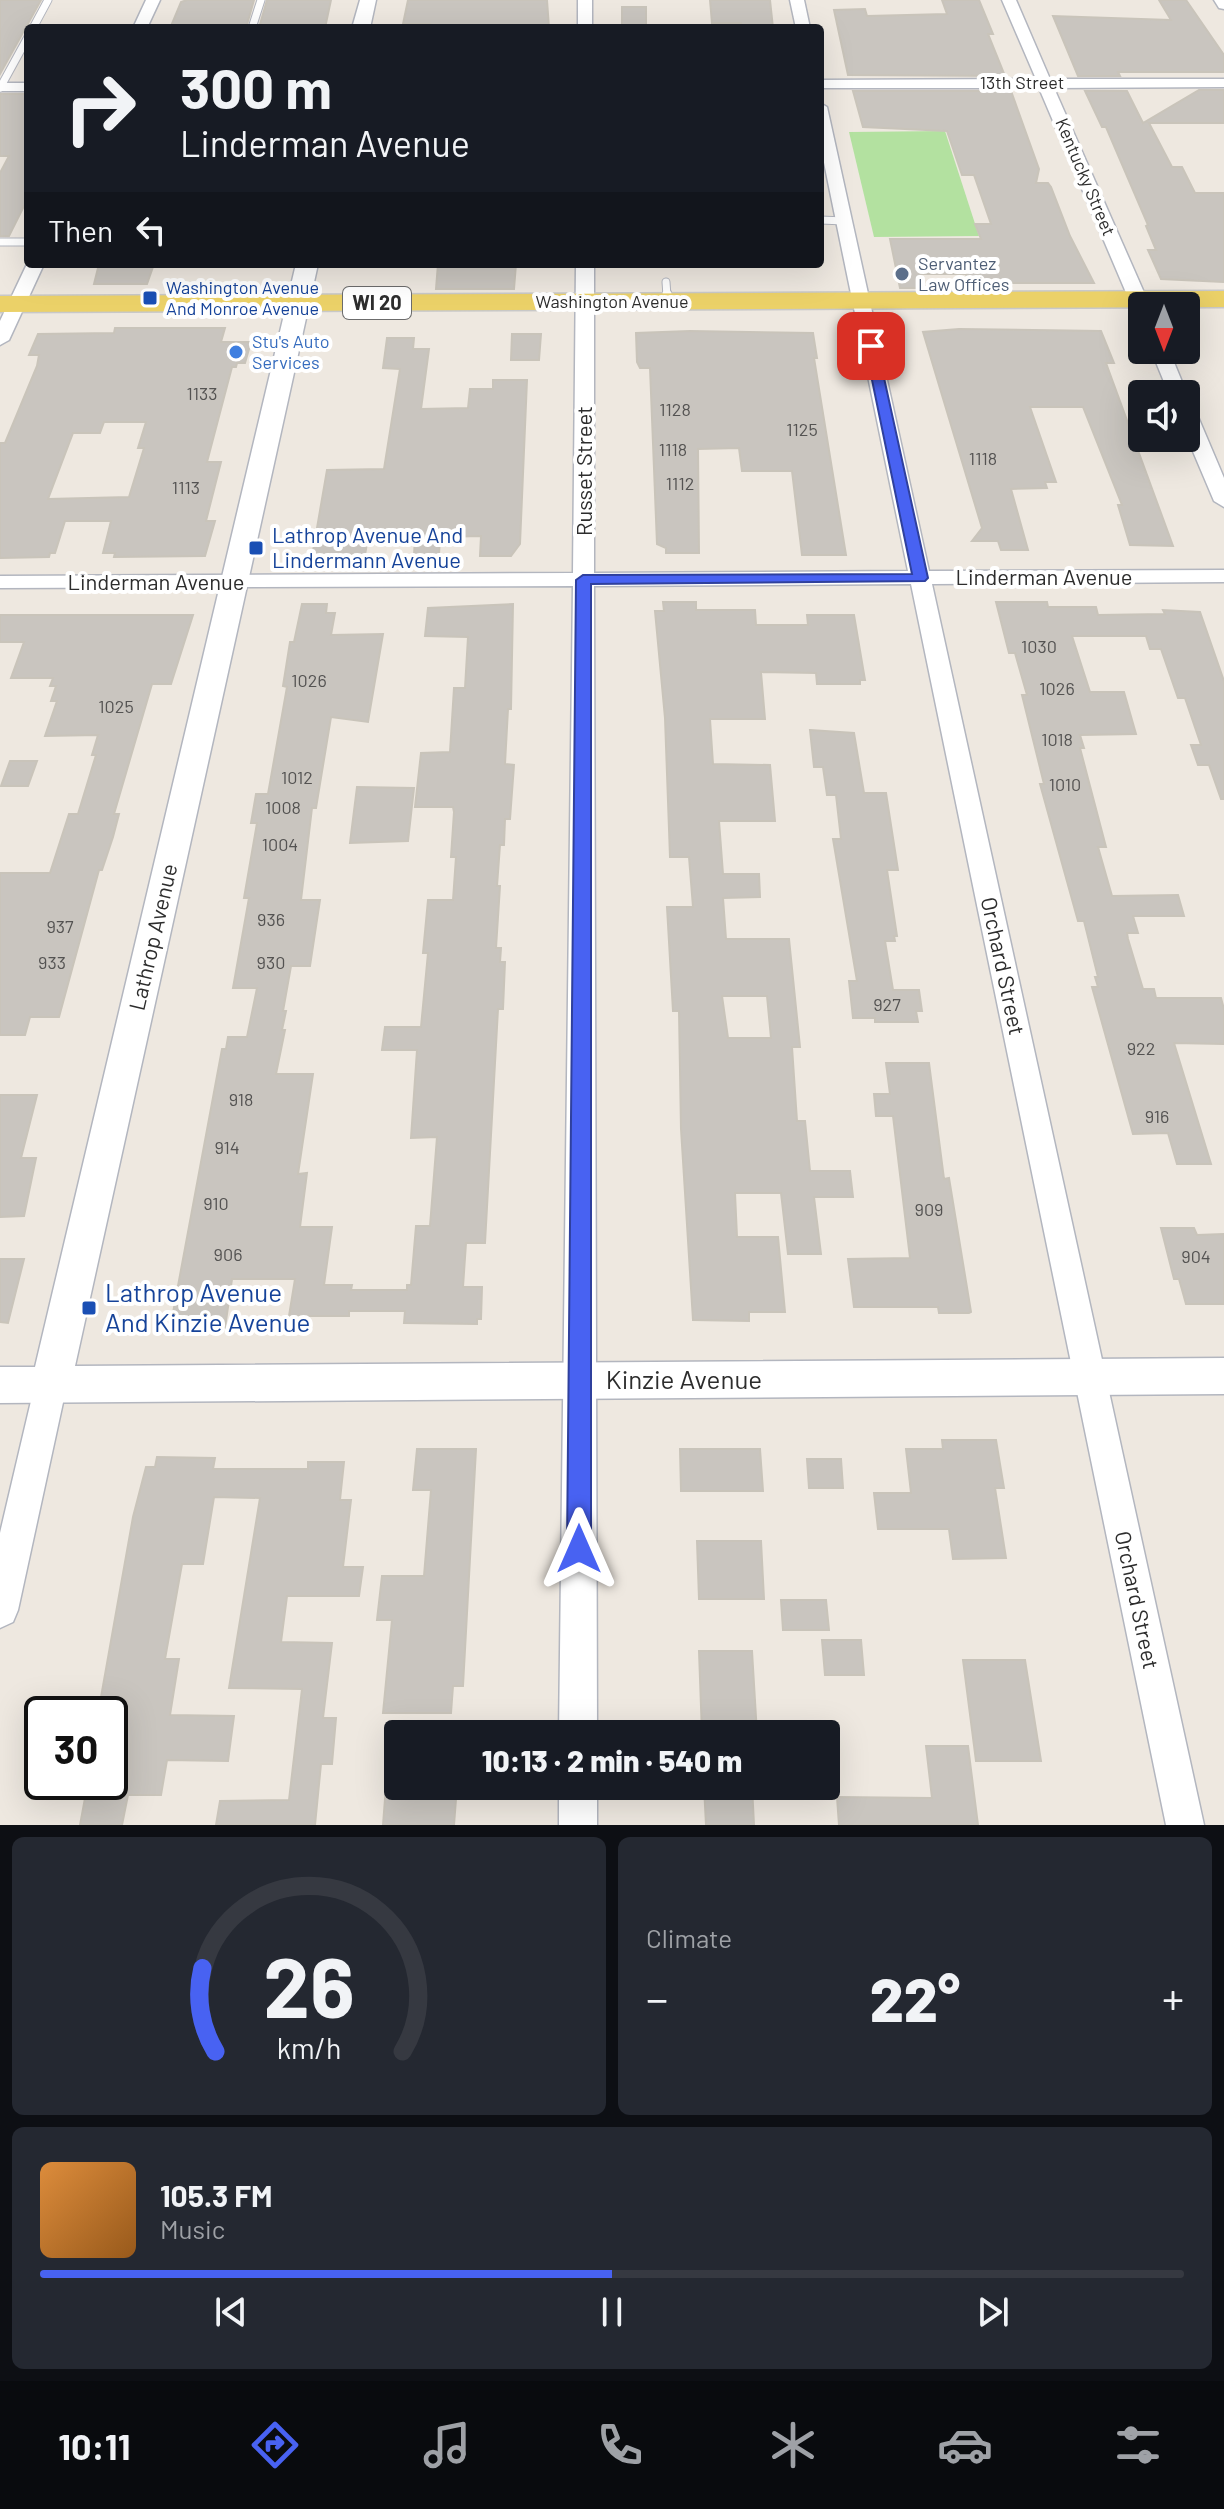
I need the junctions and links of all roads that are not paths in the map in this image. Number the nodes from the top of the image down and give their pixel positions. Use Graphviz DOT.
graph roads {
  1 [pos="48,0"];
  2 [pos="153,0"];
  3 [pos="261,0"];
  4 [pos="368,0"];
  5 [pos="585,0"];
  6 [pos="797,0"];
  7 [pos="1009,0"];
  8 [pos="35,24"];
  9 [pos="142,24"];
  10 [pos="253,24"];
  11 [pos="362,24"];
  12 [pos="585,24"];
  13 [pos="802,24"];
  14 [pos="24,44"];
  15 [pos="1045,83"];
  16 [pos="1224,83"];
  17 [pos="824,84"];
  18 [pos="0,87"];
  19 [pos="24,87"];
  20 [pos="824,172"];
  21 [pos="827,221"];
  22 [pos="0,242"];
  23 [pos="24,242"];
  24 [pos="32,268"];
  25 [pos="306,268"];
  26 [pos="585,268"];
  27 [pos="1135,292"];
  28 [pos="1224,299"];
  29 [pos="1200,300"];
  30 [pos="861,301"];
  31 [pos="584,302"];
  32 [pos="298,303"];
  33 [pos="8,304"];
  34 [pos="1128,304"];
  35 [pos="0,340"];
  36 [pos="1200,445"];
  37 [pos="1224,501"];
  38 [pos="1224,576"];
  39 [pos="920,578"];
  40 [pos="583,580"];
  41 [pos="234,581"];
  42 [pos="0,582"];
  43 [pos="1224,1376"];
  44 [pos="1090,1377"];
  45 [pos="580,1380"];
  46 [pos="51,1384"];
  47 [pos="0,1385"];
  48 [pos="0,1610"];
  49 [pos="578,1720"];
  50 [pos="578,1800"];
  51 [pos="578,1825"];
  52 [pos="1185,1825"];
  1 -- 8 [label="lane"];
  2 -- 9 [label="street"];
  3 -- 10 [label="lane"];
  4 -- 11 [label="street"];
  5 -- 12 [label="street"];
  6 -- 13 [label="street"];
  7 -- 15 [label="street, Kentucky Street"];
  14 -- 18 [label="lane"];
  15 -- 16 [label="street, 13th Street"];
  15 -- 17 [label="street, 13th Street"];
  15 -- 27 [label="street, Kentucky Street"];
  18 -- 19 [label="street"];
  20 -- 21 [label="street, Orchard Street"];
  21 -- 30 [label="street, Orchard Street"];
  22 -- 23 [label="lane"];
  24 -- 33 [label="street"];
  25 -- 32 [label="street, Lathrop Avenue"];
  26 -- 31 [label="street, Russet Street"];
  28 -- 29 [label="main road, Washington Avenue / WI 20"];
  30 -- 31 [label="main road, Washington Avenue / WI 20"];
  30 -- 34 [label="main road, Washington Avenue / WI 20"];
  30 -- 39 [label="street, Orchard Street"];
  31 -- 32 [label="main road, Washington Avenue / WI 20"];
  31 -- 40 [label="street, Russet Street"];
  32 -- 33 [label="main road, Washington Avenue / WI 20"];
  32 -- 41 [label="street, Lathrop Avenue"];
  33 -- 35 [label="street"];
  36 -- 37 [label="street"];
  38 -- 39 [label="street, Linderman Avenue"];
  39 -- 40 [label="street, Linderman Avenue"];
  39 -- 44 [label="street, Orchard Street"];
  40 -- 41 [label="street, Linderman Avenue"];
  40 -- 45 [label="street, Russet Street"];
  41 -- 42 [label="street, Linderman Avenue"];
  41 -- 46 [label="street, Lathrop Avenue"];
  43 -- 44 [label="street, Kinzie Avenue"];
  44 -- 45 [label="street, Kinzie Avenue"];
  44 -- 52 [label="street, Orchard Street"];
  45 -- 46 [label="street, Kinzie Avenue"];
  45 -- 49 [label="street, Russet Street"];
  46 -- 47 [label="street, Kinzie Avenue"];
  46 -- 48 [label="street, Lathrop Avenue"];
  50 -- 51 [label="street"];
}
